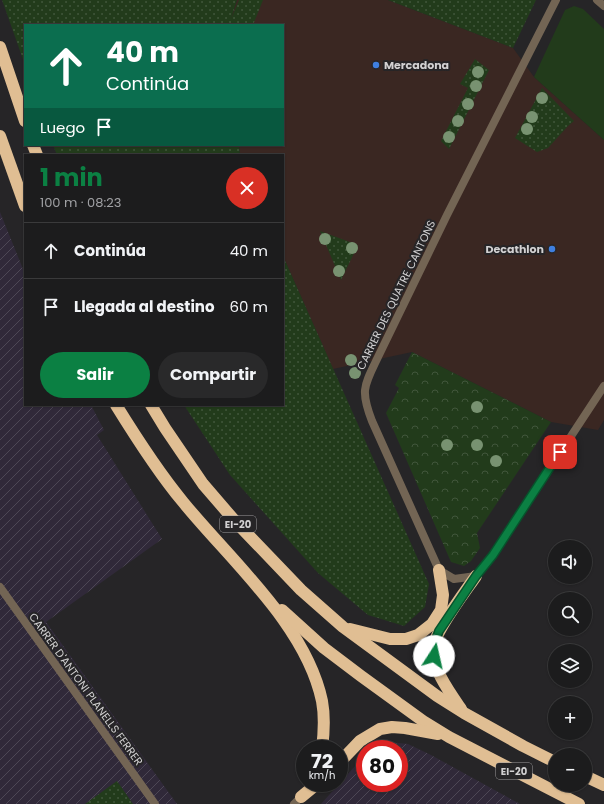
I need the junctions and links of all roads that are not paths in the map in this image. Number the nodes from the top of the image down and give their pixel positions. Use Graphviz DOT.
graph roads {
  1 [pos="556,0"];
  2 [pos="597,0"];
  3 [pos="604,6"];
  4 [pos="0,47"];
  5 [pos="24,118"];
  6 [pos="0,136"];
  7 [pos="24,203"];
  8 [pos="604,386"];
  9 [pos="117,406"];
  10 [pos="152,406"];
  11 [pos="439,570"];
  12 [pos="476,576"];
  13 [pos="0,587"];
  14 [pos="263,593"];
  15 [pos="343,627"];
  16 [pos="464,713"];
  17 [pos="449,737"];
  18 [pos="323,740"];
  19 [pos="348,754"];
  20 [pos="548,758"];
  21 [pos="592,779"];
  22 [pos="604,785"];
  23 [pos="307,792"];
  24 [pos="298,800"];
  25 [pos="155,804"];
  26 [pos="579,804"];
  1 -- 11 [label="street, CARRER DES QUATRE CANTONS"];
  2 -- 3 [label="street"];
  4 -- 5 [label="highway"];
  6 -- 7 [label="highway"];
  8 -- 12 [label="street"];
  9 -- 14 [label="highway, EI-20"];
  10 -- 15 [label="highway, EI-20"];
  11 -- 12 [label="street"];
  11 -- 15 [label="highway"];
  12 -- 16 [label="highway"];
  13 -- 25 [label="street, CARRER D'ANTONI PLANELLS FERRER"];
  14 -- 17 [label="highway, EI-20"];
  14 -- 18 [label="highway"];
  15 -- 16 [label="highway, EI-20"];
  16 -- 20 [label="highway, EI-20"];
  17 -- 19 [label="highway"];
  17 -- 26 [label="highway, EI-20"];
  21 -- 22 [label="highway"];
  23 -- 24 [label="highway"];
}
